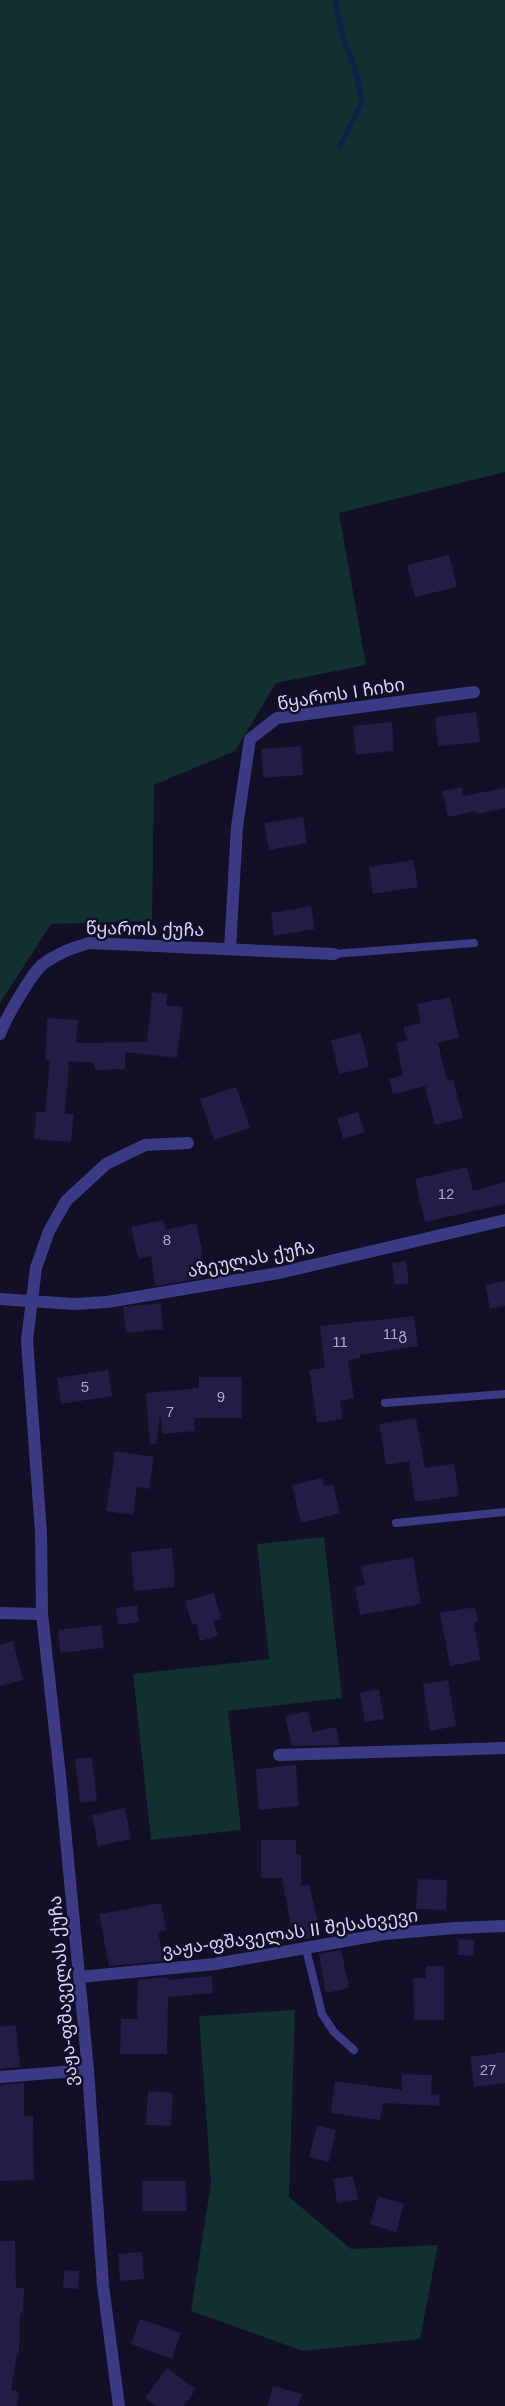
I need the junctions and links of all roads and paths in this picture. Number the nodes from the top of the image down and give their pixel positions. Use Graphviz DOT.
graph roads {
  1 [pos="474,692"];
  2 [pos="474,943"];
  3 [pos="230,949"];
  4 [pos="334,954"];
  5 [pos="0,1034"];
  6 [pos="188,1143"];
  7 [pos="505,1220"];
  8 [pos="0,1299"];
  9 [pos="31,1301"];
  10 [pos="505,1394"];
  11 [pos="385,1403"];
  12 [pos="505,1512"];
  13 [pos="396,1523"];
  14 [pos="0,1613"];
  15 [pos="42,1614"];
  16 [pos="505,1748"];
  17 [pos="279,1755"];
  18 [pos="505,1926"];
  19 [pos="306,1949"];
  20 [pos="79,1978"];
  21 [pos="354,2050"];
  22 [pos="88,2070"];
  23 [pos="0,2077"];
  24 [pos="119,2406"];
  1 -- 3 [label="street, წყაროს I ჩიხი"];
  2 -- 4 [label="lane"];
  3 -- 4 [label="street, წყაროს ქუჩა"];
  3 -- 5 [label="street, წყაროს ქუჩა"];
  6 -- 9 [label="street, ვაჟა-ფშაველას ქუჩა"];
  7 -- 9 [label="street, აზეულას ქუჩა"];
  8 -- 9 [label="street, აზეულას ქუჩა"];
  9 -- 15 [label="street, ვაჟა-ფშაველას ქუჩა"];
  10 -- 11 [label="lane"];
  12 -- 13 [label="lane"];
  14 -- 15 [label="street"];
  15 -- 20 [label="street, ვაჟა-ფშაველას ქუჩა"];
  16 -- 17 [label="street"];
  18 -- 19 [label="street, ვაჟა-ფშაველას II შესახვევი"];
  19 -- 20 [label="street, ვაჟა-ფშაველას II შესახვევი"];
  19 -- 21 [label="lane"];
  20 -- 22 [label="street, ვაჟა-ფშაველას ქუჩა"];
  22 -- 23 [label="street"];
  22 -- 24 [label="street, ვაჟა-ფშაველას ქუჩა"];
}
